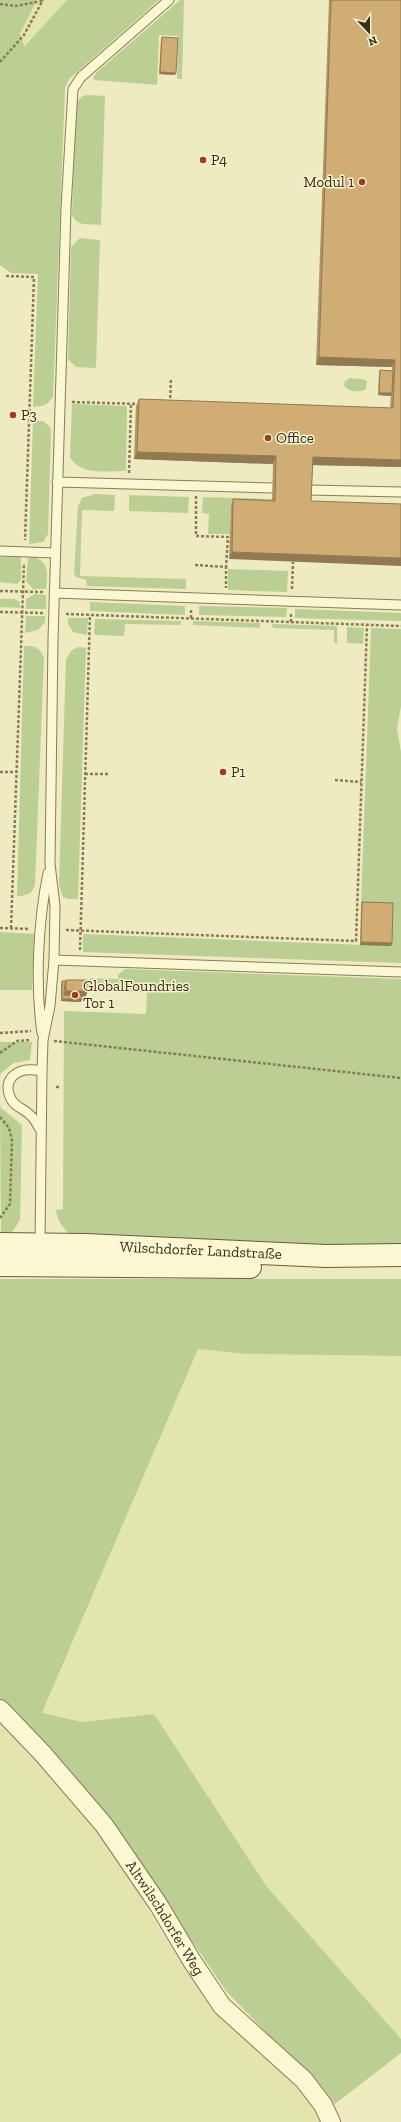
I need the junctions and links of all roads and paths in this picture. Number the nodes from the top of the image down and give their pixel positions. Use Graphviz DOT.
graph roads {
  1 [pos="169,0"];
  2 [pos="43,1"];
  3 [pos="0,4"];
  4 [pos="0,62"];
  5 [pos="6,276"];
  6 [pos="171,378"];
  7 [pos="60,402"];
  8 [pos="131,404"];
  9 [pos="147,404"];
  10 [pos="163,404"];
  11 [pos="57,482"];
  12 [pos="128,484"];
  13 [pos="272,488"];
  14 [pos="309,490"];
  15 [pos="401,492"];
  16 [pos="196,509"];
  17 [pos="0,551"];
  18 [pos="24,552"];
  19 [pos="55,553"];
  20 [pos="195,565"];
  21 [pos="226,567"];
  22 [pos="0,591"];
  23 [pos="23,592"];
  24 [pos="54,593"];
  25 [pos="225,598"];
  26 [pos="401,605"];
  27 [pos="0,612"];
  28 [pos="22,613"];
  29 [pos="54,614"];
  30 [pos="90,615"];
  31 [pos="367,625"];
  32 [pos="401,626"];
  33 [pos="0,772"];
  34 [pos="17,772"];
  35 [pos="85,774"];
  36 [pos="110,774"];
  37 [pos="335,780"];
  38 [pos="361,782"];
  39 [pos="50,864"];
  40 [pos="11,928"];
  41 [pos="80,931"];
  42 [pos="54,960"];
  43 [pos="80,961"];
  44 [pos="401,972"];
  45 [pos="0,1033"];
  46 [pos="43,1040"];
  47 [pos="0,1053"];
  48 [pos="42,1071"];
  49 [pos="401,1078"];
  50 [pos="0,1117"];
  51 [pos="41,1130"];
  52 [pos="0,1218"];
  53 [pos="0,1244"];
  54 [pos="401,1255"];
  55 [pos="40,1256"];
  56 [pos="0,1265"];
  57 [pos="401,1268"];
  58 [pos="0,1709"];
  59 [pos="331,2122"];
  1 -- 7 [label="lane"];
  2 -- 3 [label="path"];
  2 -- 4 [label="path"];
  5 -- 18 [label="path"];
  6 -- 10 [label="path"];
  7 -- 8 [label="path"];
  7 -- 11 [label="lane"];
  8 -- 9 [label="path"];
  8 -- 12 [label="path"];
  11 -- 12 [label="lane"];
  11 -- 19 [label="lane"];
  12 -- 13 [label="lane"];
  14 -- 15 [label="lane"];
  16 -- 21 [label="path"];
  17 -- 18 [label="lane"];
  18 -- 19 [label="lane"];
  18 -- 23 [label="path"];
  19 -- 24 [label="lane"];
  20 -- 21 [label="path"];
  21 -- 25 [label="path"];
  22 -- 23 [label="path"];
  23 -- 24 [label="path"];
  23 -- 28 [label="path"];
  24 -- 25 [label="lane"];
  24 -- 29 [label="lane"];
  25 -- 26 [label="lane"];
  27 -- 28 [label="path"];
  28 -- 29 [label="path"];
  28 -- 34 [label="path"];
  29 -- 30 [label="path"];
  29 -- 39 [label="lane"];
  30 -- 31 [label="path"];
  30 -- 35 [label="path"];
  31 -- 32 [label="path"];
  31 -- 38 [label="path"];
  33 -- 34 [label="path"];
  34 -- 40 [label="path"];
  35 -- 36 [label="path"];
  35 -- 41 [label="path"];
  37 -- 38 [label="path"];
  38 -- 41 [label="path"];
  39 -- 42 [label="lane"];
  39 -- 46 [label="lane"];
  41 -- 43 [label="path"];
  42 -- 43 [label="lane"];
  42 -- 46 [label="lane"];
  43 -- 44 [label="lane"];
  45 -- 46 [label="path"];
  46 -- 47 [label="path"];
  46 -- 48 [label="lane"];
  46 -- 49 [label="path"];
  48 -- 51 [label="lane"];
  48 -- 51 [label="lane"];
  50 -- 52 [label="path"];
  51 -- 55 [label="lane"];
  53 -- 55 [label="main road, Wilschdorfer Landstraße"];
  54 -- 55 [label="main road, Wilschdorfer Landstraße"];
  55 -- 56 [label="main road, Wilschdorfer Landstraße"];
  55 -- 57 [label="main road, Wilschdorfer Landstraße"];
  58 -- 59 [label="street, Altwilschdorfer Weg"];
}
